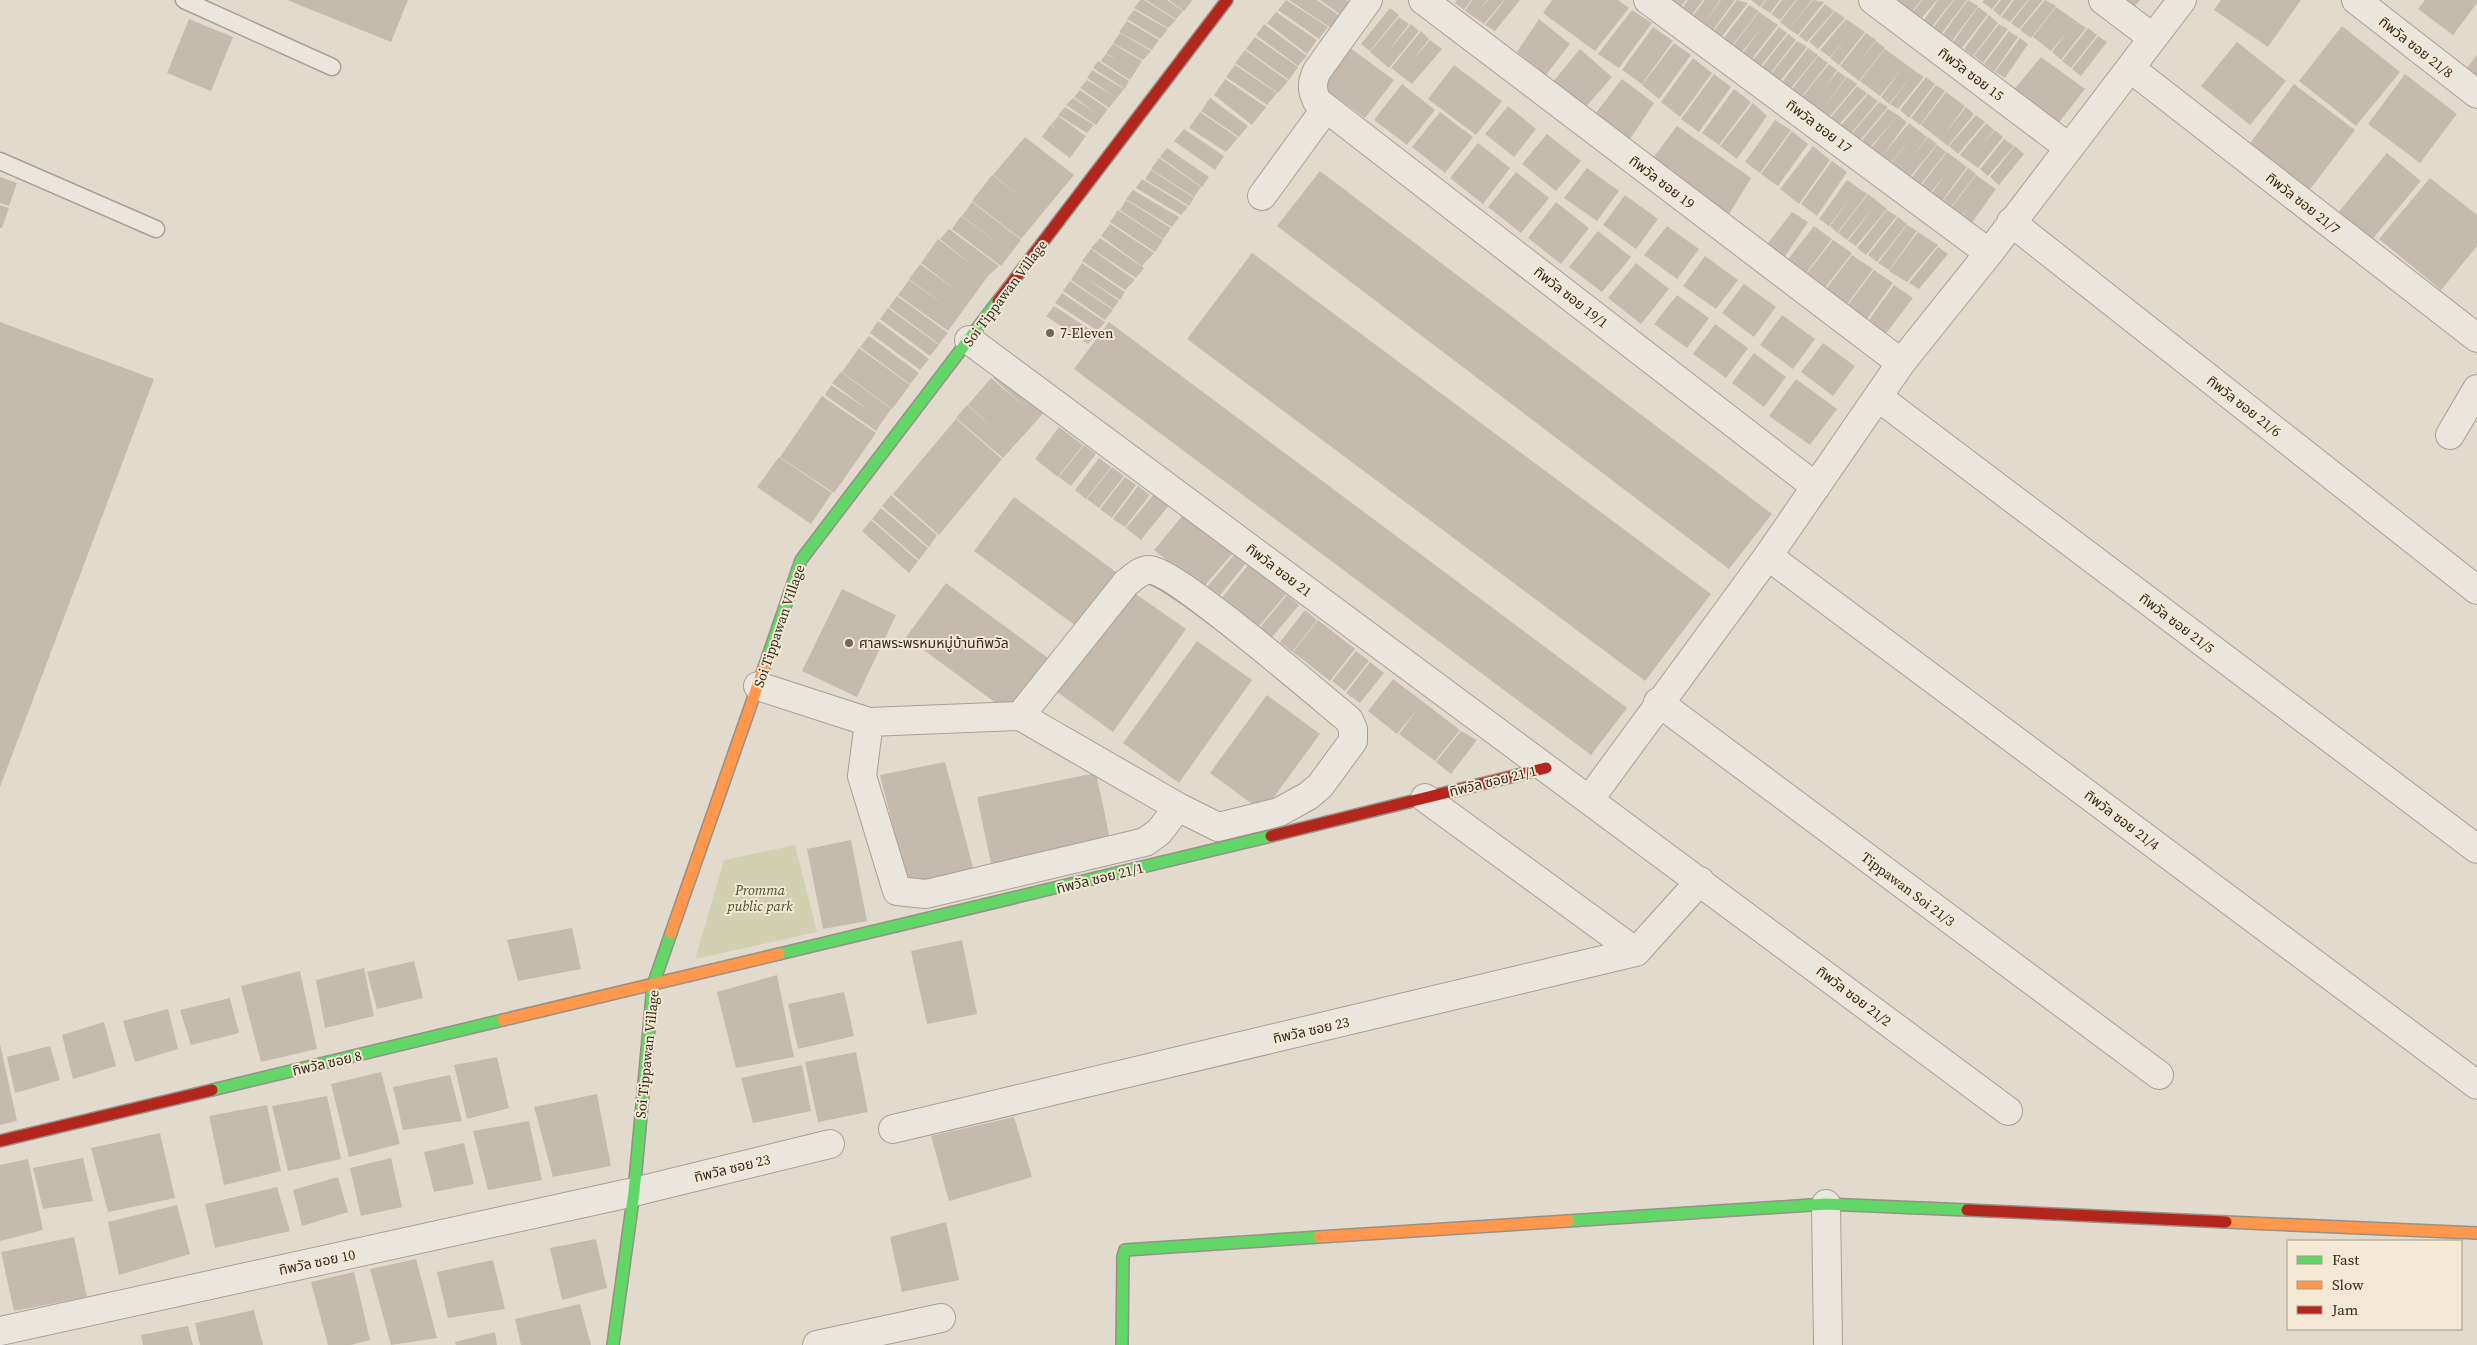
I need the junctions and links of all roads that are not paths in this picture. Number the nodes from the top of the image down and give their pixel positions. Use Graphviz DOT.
graph roads {
  1 [pos="184,0"];
  2 [pos="1227,0"];
  3 [pos="1368,0"];
  4 [pos="1423,0"];
  5 [pos="1648,0"];
  6 [pos="1873,0"];
  7 [pos="2103,0"];
  8 [pos="2182,0"];
  9 [pos="2356,0"];
  10 [pos="2153,38"];
  11 [pos="332,67"];
  12 [pos="2130,68"];
  13 [pos="2477,94"];
  14 [pos="1326,108"];
  15 [pos="2068,147"];
  16 [pos="0,161"];
  17 [pos="1262,196"];
  18 [pos="2011,222"];
  19 [pos="156,229"];
  20 [pos="1989,253"];
  21 [pos="2477,338"];
  22 [pos="970,340"];
  23 [pos="1901,363"];
  24 [pos="2477,389"];
  25 [pos="1878,397"];
  26 [pos="2450,435"];
  27 [pos="1816,487"];
  28 [pos="1768,556"];
  29 [pos="2477,590"];
  30 [pos="758,686"];
  31 [pos="1658,702"];
  32 [pos="1020,716"];
  33 [pos="869,722"];
  34 [pos="1546,768"];
  35 [pos="1424,798"];
  36 [pos="1589,800"];
  37 [pos="1178,807"];
  38 [pos="2477,849"];
  39 [pos="1700,881"];
  40 [pos="1636,952"];
  41 [pos="653,985"];
  42 [pos="2159,1075"];
  43 [pos="2477,1085"];
  44 [pos="2008,1111"];
  45 [pos="894,1129"];
  46 [pos="0,1141"];
  47 [pos="830,1144"];
  48 [pos="634,1192"];
  49 [pos="1826,1204"];
  50 [pos="2477,1233"];
  51 [pos="941,1318"];
  52 [pos="0,1331"];
  53 [pos="614,1345"];
  54 [pos="817,1345"];
  55 [pos="1122,1345"];
  56 [pos="1828,1345"];
  1 -- 11 [label="lane"];
  2 -- 22 [label="street, Soi Tippawan Village"];
  3 -- 14 [label="street, ทิพวัล ซอย 19/1"];
  4 -- 23 [label="street, ทิพวัล ซอย 19"];
  5 -- 20 [label="street, ทิพวัล ซอย 17"];
  6 -- 15 [label="street, ทิพวัล ซอย 15"];
  7 -- 10 [label="street"];
  8 -- 10 [label="street"];
  9 -- 13 [label="street, ทิพวัล ซอย 21/8"];
  10 -- 12 [label="street"];
  12 -- 15 [label="street"];
  12 -- 21 [label="street, ทิพวัล ซอย 21/7"];
  14 -- 17 [label="street"];
  14 -- 27 [label="street, ทิพวัล ซอย 19/1"];
  15 -- 18 [label="street"];
  16 -- 19 [label="lane"];
  18 -- 20 [label="street"];
  18 -- 29 [label="street, ทิพวัล ซอย 21/6"];
  20 -- 23 [label="street"];
  22 -- 30 [label="street, Soi Tippawan Village"];
  22 -- 34 [label="street, ทิพวัล ซอย 21"];
  23 -- 25 [label="street"];
  24 -- 26 [label="street"];
  25 -- 27 [label="street"];
  25 -- 38 [label="street, ทิพวัล ซอย 21/5"];
  27 -- 28 [label="street"];
  28 -- 31 [label="street"];
  28 -- 43 [label="street, ทิพวัล ซอย 21/4"];
  30 -- 33 [label="street"];
  30 -- 41 [label="street, Soi Tippawan Village"];
  31 -- 36 [label="street"];
  31 -- 42 [label="street, Tippawan Soi 21/3"];
  32 -- 33 [label="street"];
  32 -- 37 [label="street"];
  32 -- 37 [label="street"];
  33 -- 37 [label="street"];
  34 -- 35 [label="street, ทิพวัล ซอย 21/1"];
  34 -- 36 [label="street, ทิพวัล ซอย 21"];
  35 -- 40 [label="street"];
  35 -- 41 [label="street, ทิพวัล ซอย 21/1"];
  36 -- 39 [label="street, ทิพวัล ซอย 21/2"];
  39 -- 40 [label="street"];
  39 -- 44 [label="street, ทิพวัล ซอย 21/2"];
  40 -- 45 [label="street, ทิพวัล ซอย 23"];
  41 -- 46 [label="street, ทิพวัล ซอย 8"];
  41 -- 48 [label="street, Soi Tippawan Village"];
  47 -- 48 [label="street, ทิพวัล ซอย 23"];
  48 -- 52 [label="street, ทิพวัล ซอย 10"];
  48 -- 53 [label="street, Soi Tippawan Village"];
  49 -- 50 [label="street"];
  49 -- 55 [label="street"];
  49 -- 56 [label="street"];
  51 -- 54 [label="street"];
}
